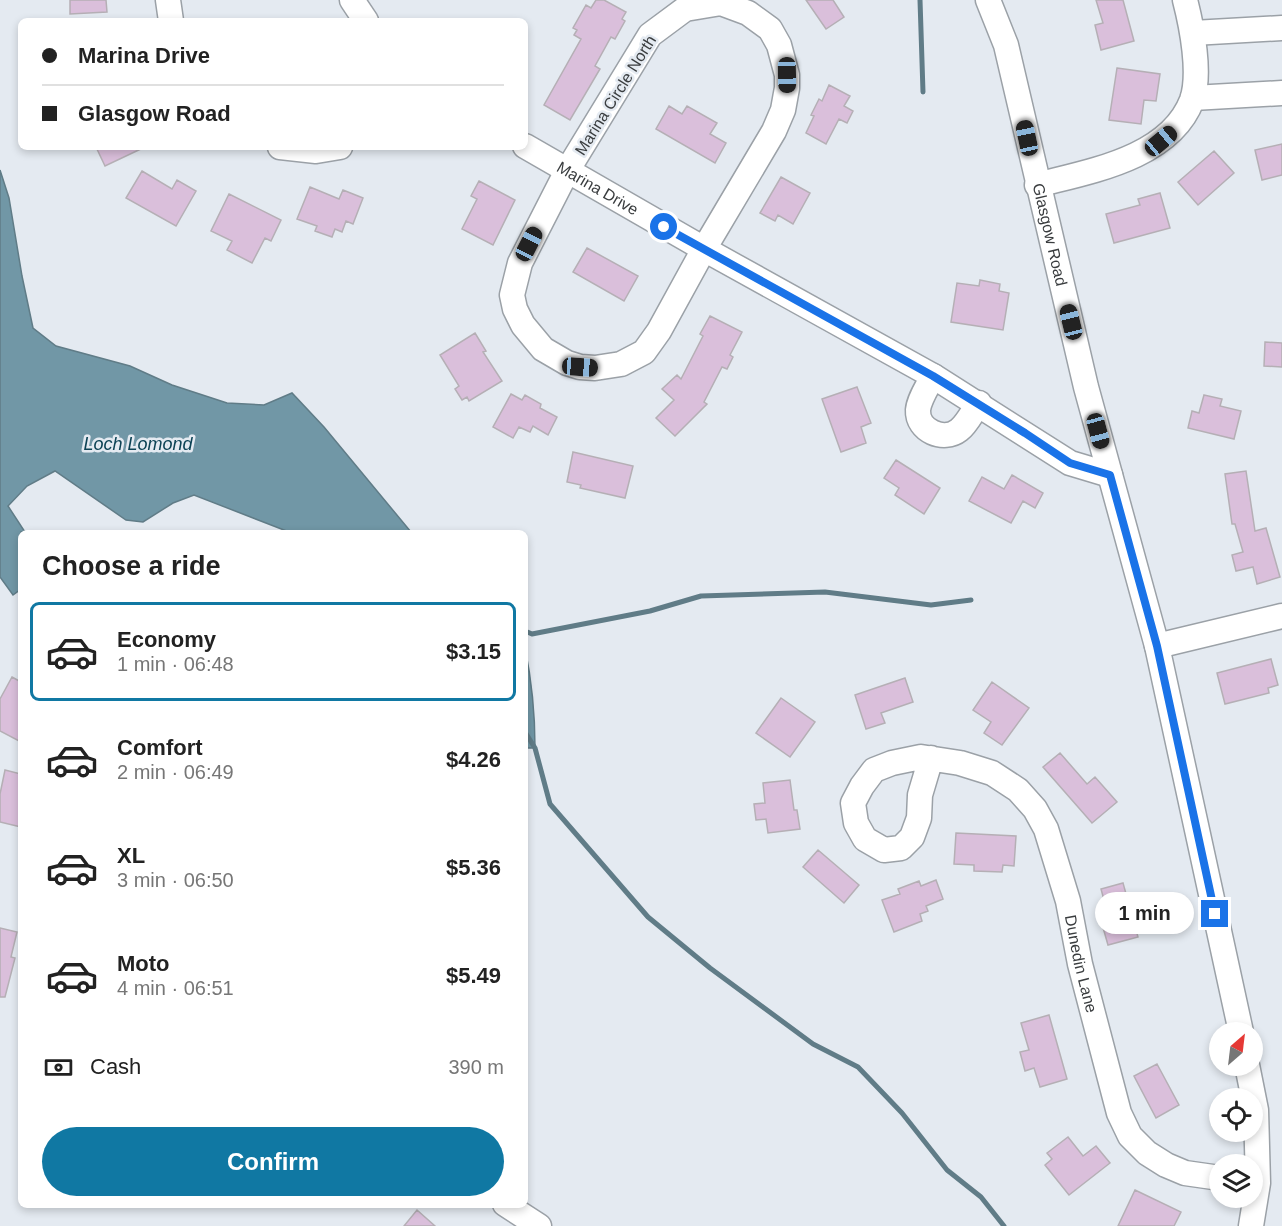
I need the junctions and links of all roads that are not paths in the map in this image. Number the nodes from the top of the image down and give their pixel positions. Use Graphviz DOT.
graph roads {
  1 [pos="168,0"];
  2 [pos="988,0"];
  3 [pos="1185,0"];
  4 [pos="171,18"];
  5 [pos="1282,28"];
  6 [pos="1193,33"];
  7 [pos="1282,93"];
  8 [pos="1193,98"];
  9 [pos="528,148"];
  10 [pos="307,150"];
  11 [pos="322,150"];
  12 [pos="567,171"];
  13 [pos="1037,185"];
  14 [pos="704,249"];
  15 [pos="933,376"];
  16 [pos="979,403"];
  17 [pos="1110,475"];
  18 [pos="1282,616"];
  19 [pos="1157,646"];
  20 [pos="931,758"];
  21 [pos="1239,1022"];
  22 [pos="1249,1076"];
  23 [pos="1256,1154"];
  24 [pos="1209,1176"];
  25 [pos="511,1208"];
  26 [pos="1253,1208"];
  27 [pos="539,1226"];
  28 [pos="1251,1226"];
  1 -- 4 [label="street"];
  2 -- 13 [label="street, Glasgow Road"];
  3 -- 6 [label="street"];
  5 -- 6 [label="street"];
  6 -- 8 [label="street"];
  7 -- 8 [label="street"];
  8 -- 13 [label="street"];
  9 -- 12 [label="street, Marina Drive"];
  10 -- 11 [label="street"];
  12 -- 14 [label="street, Marina Drive"];
  12 -- 14 [label="street"];
  12 -- 14 [label="street, Marina Circle North"];
  13 -- 17 [label="street, Glasgow Road"];
  14 -- 15 [label="street, Marina Drive"];
  15 -- 16 [label="street, Marina Drive"];
  15 -- 16 [label="street"];
  16 -- 17 [label="street, Marina Drive"];
  17 -- 19 [label="street, Glasgow Road"];
  18 -- 19 [label="street"];
  19 -- 21 [label="street, Glasgow Road"];
  20 -- 24 [label="street, Dunedin Lane"];
  22 -- 23 [label="street"];
  25 -- 27 [label="street"];
  26 -- 28 [label="street"];
}
